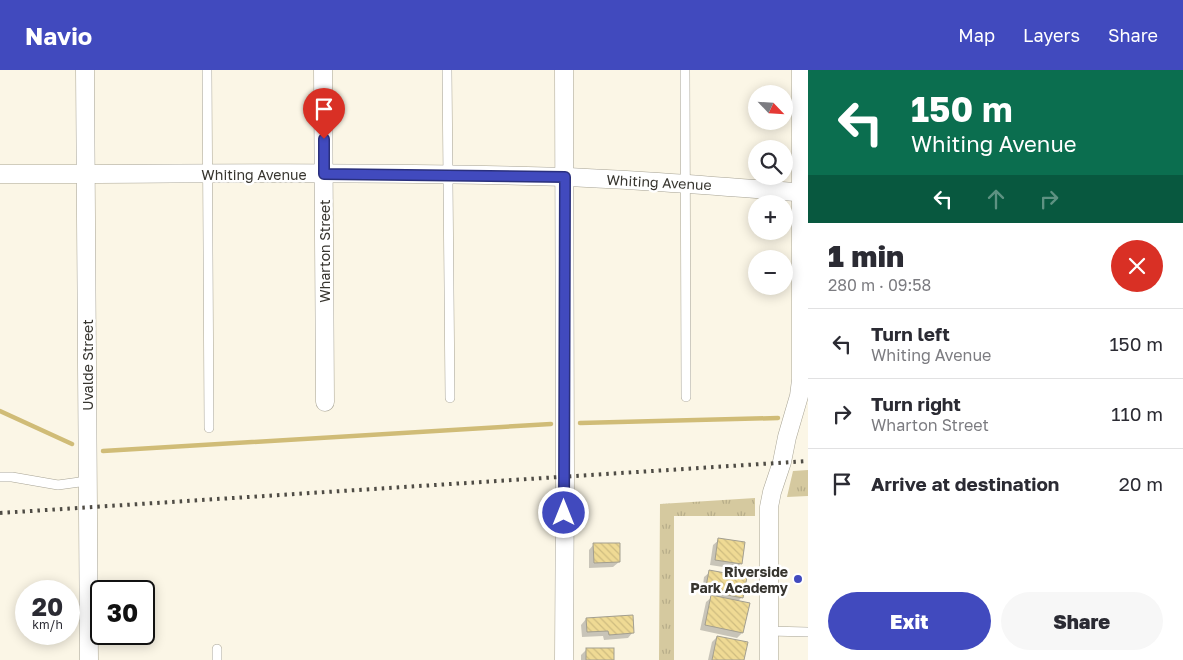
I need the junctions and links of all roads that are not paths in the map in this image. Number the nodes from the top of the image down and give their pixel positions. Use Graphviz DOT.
graph roads {
  1 [pos="85,70"];
  2 [pos="207,70"];
  3 [pos="323,70"];
  4 [pos="447,70"];
  5 [pos="564,70"];
  6 [pos="685,70"];
  7 [pos="801,70"];
  8 [pos="0,174"];
  9 [pos="85,174"];
  10 [pos="208,174"];
  11 [pos="324,174"];
  12 [pos="448,176"];
  13 [pos="565,177"];
  14 [pos="686,184"];
  15 [pos="805,193"];
  16 [pos="686,397"];
  17 [pos="450,398"];
  18 [pos="325,402"];
  19 [pos="209,428"];
  20 [pos="0,477"];
  21 [pos="88,481"];
  22 [pos="769,631"];
  23 [pos="808,632"];
  24 [pos="216,650"];
  25 [pos="89,660"];
  26 [pos="216,660"];
  27 [pos="564,660"];
  28 [pos="770,660"];
  1 -- 9 [label="street, Uvalde Street"];
  2 -- 10 [label="lane"];
  3 -- 11 [label="street, Wharton Street"];
  4 -- 12 [label="lane"];
  5 -- 13 [label="street"];
  6 -- 14 [label="lane"];
  7 -- 15 [label="street"];
  8 -- 9 [label="street, Whiting Avenue"];
  9 -- 10 [label="street, Whiting Avenue"];
  9 -- 21 [label="street, Uvalde Street"];
  10 -- 11 [label="street, Whiting Avenue"];
  10 -- 19 [label="lane"];
  11 -- 12 [label="street, Whiting Avenue"];
  11 -- 18 [label="street, Wharton Street"];
  12 -- 13 [label="street, Whiting Avenue"];
  12 -- 17 [label="lane"];
  13 -- 14 [label="street, Whiting Avenue"];
  13 -- 27 [label="street"];
  14 -- 15 [label="street, Whiting Avenue"];
  14 -- 16 [label="lane"];
  15 -- 22 [label="street"];
  20 -- 21 [label="lane"];
  21 -- 25 [label="street, Uvalde Street"];
  22 -- 23 [label="lane"];
  22 -- 28 [label="street"];
  24 -- 26 [label="lane"];
}
